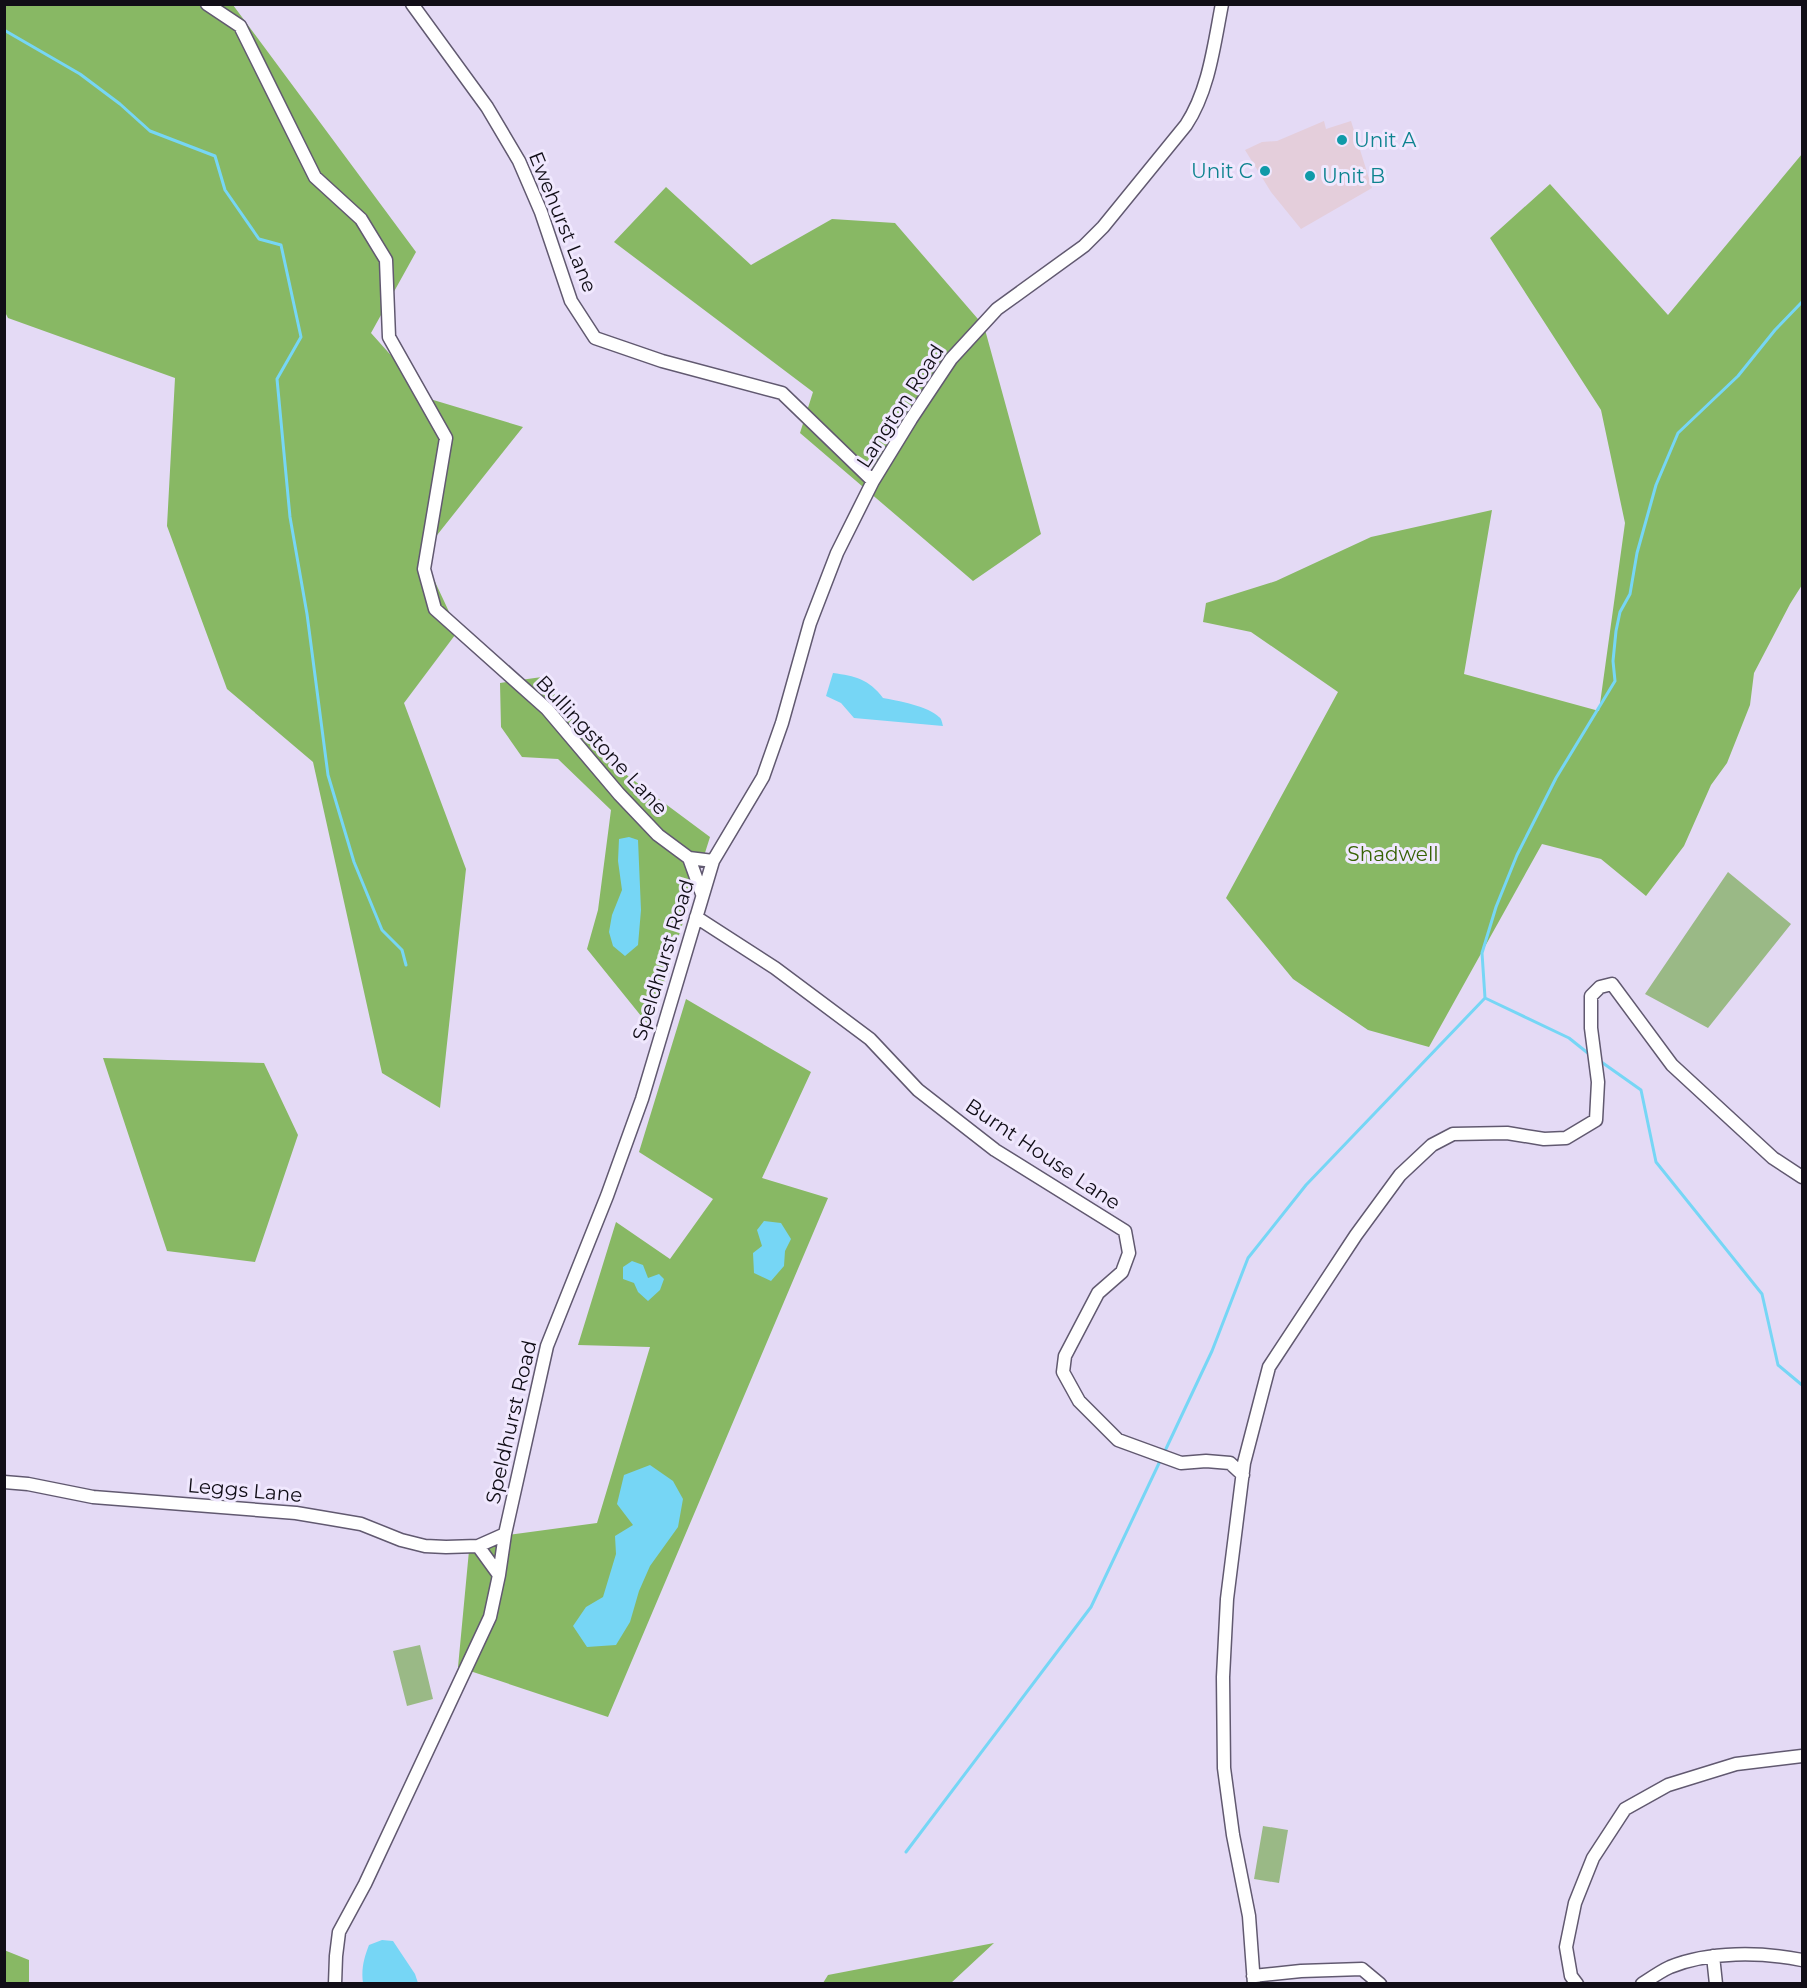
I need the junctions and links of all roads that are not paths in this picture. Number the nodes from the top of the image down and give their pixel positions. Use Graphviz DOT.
graph roads {
  1 [pos="207,4"];
  2 [pos="412,4"];
  3 [pos="1222,4"];
  4 [pos="873,481"];
  5 [pos="689,858"];
  6 [pos="714,861"];
  7 [pos="702,894"];
  8 [pos="696,917"];
  9 [pos="1803,1177"];
  10 [pos="1243,1475"];
  11 [pos="4,1482"];
  12 [pos="505,1534"];
  13 [pos="478,1546"];
  14 [pos="499,1575"];
  15 [pos="1803,1756"];
  16 [pos="1713,1956"];
  17 [pos="1803,1960"];
  18 [pos="1253,1980"];
  19 [pos="335,1983"];
  20 [pos="1380,1983"];
  21 [pos="1577,1983"];
  22 [pos="1642,1983"];
  23 [pos="1716,1983"];
  1 -- 5 [label="street, Bullingstone Lane"];
  2 -- 4 [label="street, Ewehurst Lane"];
  3 -- 4 [label="street, Langton Road"];
  4 -- 6 [label="street, Langton Road"];
  5 -- 6 [label="street, Bullingstone Lane"];
  5 -- 7 [label="street"];
  6 -- 7 [label="street, Speldhurst Road"];
  7 -- 8 [label="street, Speldhurst Road"];
  8 -- 10 [label="street, Burnt House Lane"];
  8 -- 12 [label="street, Speldhurst Road"];
  9 -- 10 [label="street"];
  10 -- 18 [label="street"];
  11 -- 13 [label="street, Leggs Lane"];
  12 -- 13 [label="street, Leggs Lane"];
  12 -- 14 [label="street, Speldhurst Road"];
  13 -- 14 [label="street"];
  14 -- 19 [label="street, Speldhurst Road"];
  15 -- 21 [label="street"];
  16 -- 17 [label="street"];
  16 -- 22 [label="street"];
  16 -- 23 [label="street"];
  18 -- 20 [label="street"];
}
